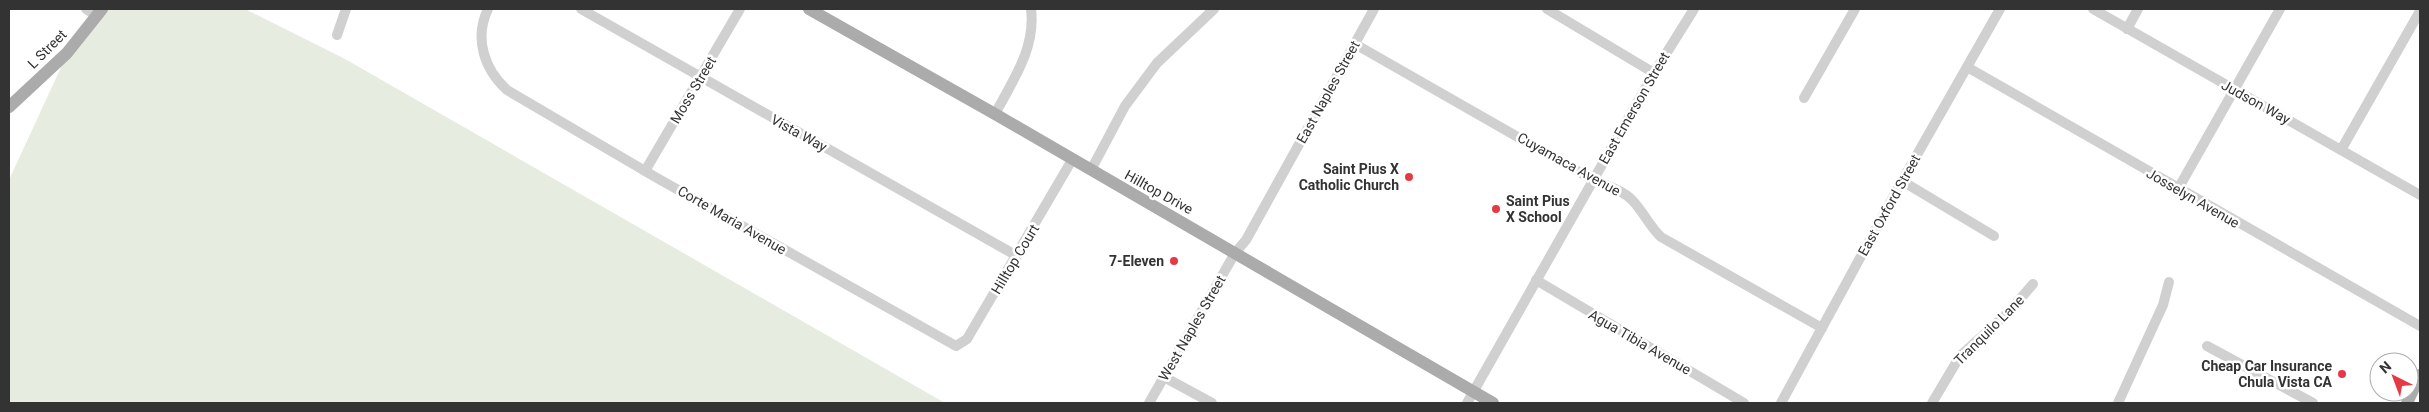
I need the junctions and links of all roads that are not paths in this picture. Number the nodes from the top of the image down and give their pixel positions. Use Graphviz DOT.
graph roads {
  1 [pos="86,9"];
  2 [pos="346,9"];
  3 [pos="488,9"];
  4 [pos="581,9"];
  5 [pos="740,9"];
  6 [pos="809,9"];
  7 [pos="1031,9"];
  8 [pos="1214,9"];
  9 [pos="1374,9"];
  10 [pos="1547,9"];
  11 [pos="1694,9"];
  12 [pos="1855,9"];
  13 [pos="2000,9"];
  14 [pos="2093,9"];
  15 [pos="2138,9"];
  16 [pos="2280,9"];
  17 [pos="100,12"];
  18 [pos="2420,12"];
  19 [pos="2127,29"];
  20 [pos="337,34"];
  21 [pos="1355,44"];
  22 [pos="1967,67"];
  23 [pos="1654,73"];
  24 [pos="701,78"];
  25 [pos="2235,90"];
  26 [pos="1804,98"];
  27 [pos="9,107"];
  28 [pos="995,114"];
  29 [pos="2341,150"];
  30 [pos="1072,160"];
  31 [pos="1091,170"];
  32 [pos="645,171"];
  33 [pos="1593,180"];
  34 [pos="1902,181"];
  35 [pos="2178,189"];
  36 [pos="2420,195"];
  37 [pos="1994,236"];
  38 [pos="1235,253"];
  39 [pos="1017,256"];
  40 [pos="1536,280"];
  41 [pos="2169,282"];
  42 [pos="2033,284"];
  43 [pos="2420,326"];
  44 [pos="1822,328"];
  45 [pos="948,342"];
  46 [pos="2207,346"];
  47 [pos="2420,375"];
  48 [pos="1164,377"];
  49 [pos="1470,398"];
  50 [pos="1149,403"];
  51 [pos="1212,403"];
  52 [pos="1493,403"];
  53 [pos="1744,403"];
  54 [pos="1781,403"];
  55 [pos="1932,403"];
  56 [pos="2118,403"];
  57 [pos="2313,403"];
  58 [pos="2407,403"];
  1 -- 17 [label="street"];
  2 -- 20 [label="street"];
  3 -- 32 [label="street, Corte Maria Avenue"];
  4 -- 24 [label="street, Vista Way"];
  5 -- 24 [label="street, Moss Street"];
  6 -- 28 [label="main road, Hilltop Drive"];
  7 -- 28 [label="street"];
  8 -- 31 [label="street"];
  9 -- 21 [label="street, East Naples Street"];
  10 -- 23 [label="street"];
  11 -- 23 [label="street, East Emerson Street"];
  12 -- 26 [label="street"];
  13 -- 22 [label="street, East Oxford Street"];
  14 -- 19 [label="street, Judson Way"];
  15 -- 19 [label="street"];
  16 -- 25 [label="street"];
  17 -- 27 [label="main road, L Street"];
  18 -- 29 [label="street"];
  19 -- 25 [label="street, Judson Way"];
  21 -- 33 [label="street, Cuyamaca Avenue"];
  21 -- 38 [label="street, East Naples Street"];
  22 -- 34 [label="street, East Oxford Street"];
  22 -- 35 [label="street, Josselyn Avenue"];
  23 -- 33 [label="street, East Emerson Street"];
  24 -- 32 [label="street, Moss Street"];
  24 -- 39 [label="street, Vista Way"];
  25 -- 29 [label="street, Judson Way"];
  25 -- 35 [label="street"];
  28 -- 30 [label="main road, Hilltop Drive"];
  29 -- 36 [label="street, Judson Way"];
  30 -- 31 [label="main road, Hilltop Drive"];
  30 -- 39 [label="street, Hilltop Court"];
  31 -- 38 [label="main road, Hilltop Drive"];
  32 -- 45 [label="street, Corte Maria Avenue"];
  33 -- 40 [label="street, East Emerson Street"];
  33 -- 44 [label="street, Cuyamaca Avenue"];
  34 -- 37 [label="street"];
  34 -- 44 [label="street, East Oxford Street"];
  35 -- 43 [label="street, Josselyn Avenue"];
  38 -- 48 [label="street, West Naples Street"];
  38 -- 49 [label="main road, Hilltop Drive"];
  39 -- 45 [label="street, Hilltop Court"];
  40 -- 49 [label="street, East Emerson Street"];
  40 -- 53 [label="street, Agua Tibia Avenue"];
  41 -- 56 [label="street"];
  42 -- 55 [label="street, Tranquilo Lane"];
  44 -- 54 [label="street, East Oxford Street"];
  46 -- 57 [label="street"];
  47 -- 58 [label="main road"];
  48 -- 50 [label="street, West Naples Street"];
  48 -- 51 [label="street"];
  49 -- 52 [label="main road, Hilltop Drive"];
}
